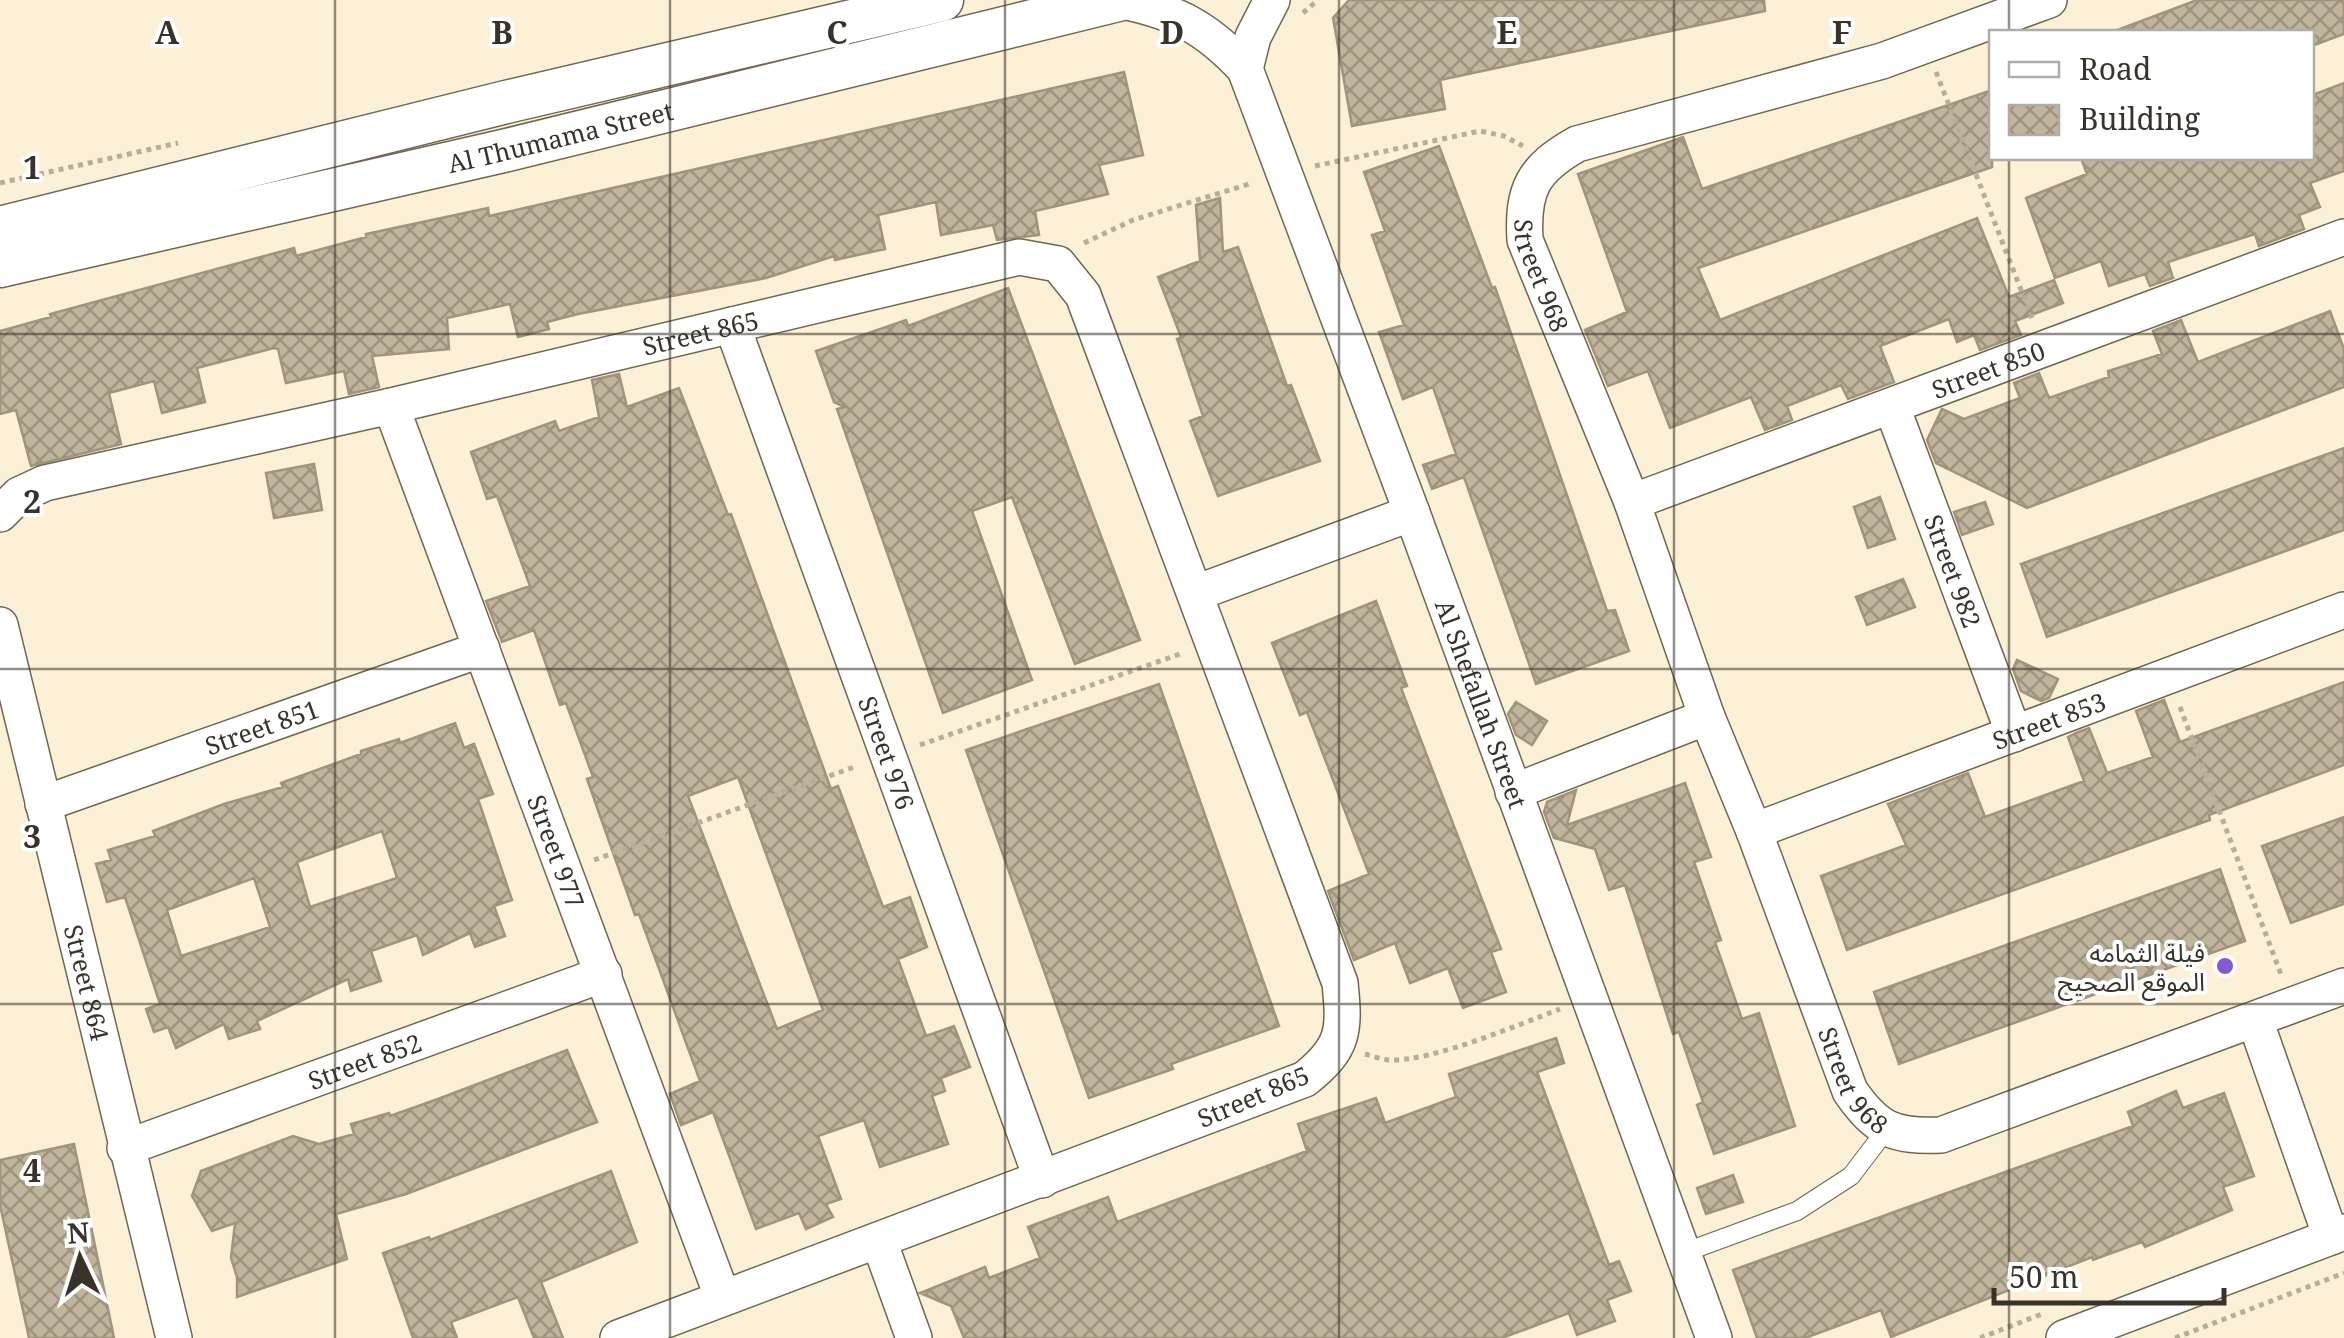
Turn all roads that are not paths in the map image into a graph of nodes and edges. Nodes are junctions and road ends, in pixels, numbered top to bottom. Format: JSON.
{"nodes":[{"id":1,"x":942,"y":0,"type":"edge"},
{"id":2,"x":1118,"y":0,"type":"edge"},
{"id":3,"x":1272,"y":0,"type":"edge"},
{"id":4,"x":2049,"y":0,"type":"edge"},
{"id":5,"x":1245,"y":70,"type":"junction"},
{"id":6,"x":0,"y":228,"type":"edge"},
{"id":7,"x":2344,"y":238,"type":"edge"},
{"id":8,"x":0,"y":266,"type":"edge"},
{"id":9,"x":732,"y":325,"type":"junction"},
{"id":10,"x":391,"y":406,"type":"junction"},
{"id":11,"x":1892,"y":406,"type":"junction"},
{"id":12,"x":1632,"y":502,"type":"junction"},
{"id":13,"x":0,"y":514,"type":"edge"},
{"id":14,"x":1412,"y":514,"type":"junction"},
{"id":15,"x":1196,"y":592,"type":"junction"},
{"id":16,"x":2344,"y":610,"type":"edge"},
{"id":17,"x":0,"y":626,"type":"edge"},
{"id":18,"x":482,"y":649,"type":"junction"},
{"id":19,"x":1707,"y":717,"type":"junction"},
{"id":20,"x":2014,"y":734,"type":"junction"},
{"id":21,"x":1513,"y":792,"type":"junction"},
{"id":22,"x":43,"y":804,"type":"junction"},
{"id":23,"x":1754,"y":831,"type":"junction"},
{"id":24,"x":604,"y":974,"type":"junction"},
{"id":25,"x":2344,"y":986,"type":"edge"},
{"id":26,"x":2255,"y":1020,"type":"junction"},
{"id":27,"x":1886,"y":1130,"type":"junction"},
{"id":28,"x":125,"y":1148,"type":"junction"},
{"id":29,"x":1042,"y":1180,"type":"junction"},
{"id":30,"x":2338,"y":1235,"type":"edge"},
{"id":31,"x":878,"y":1241,"type":"junction"},
{"id":32,"x":1683,"y":1252,"type":"junction"},
{"id":33,"x":722,"y":1296,"type":"junction"},
{"id":34,"x":174,"y":1338,"type":"edge"},
{"id":35,"x":618,"y":1338,"type":"edge"},
{"id":36,"x":914,"y":1338,"type":"edge"},
{"id":37,"x":1714,"y":1338,"type":"edge"},
{"id":38,"x":2064,"y":1338,"type":"edge"}],
"edges":[{"from":1,"to":6,"type":"street","name":"Al Thumama Street"},
{"from":2,"to":5,"type":"street","name":"Al Shefallah Street"},
{"from":2,"to":8,"type":"street","name":"Al Thumama Street"},
{"from":3,"to":5,"type":"street"},
{"from":4,"to":12,"type":"street","name":"Street 968"},
{"from":5,"to":14,"type":"street","name":"Al Shefallah Street"},
{"from":7,"to":11,"type":"street","name":"Street 850"},
{"from":9,"to":10,"type":"street","name":"Street 865"},
{"from":9,"to":15,"type":"street","name":"Street 865"},
{"from":9,"to":29,"type":"street","name":"Street 976"},
{"from":10,"to":13,"type":"street","name":"Street 865"},
{"from":10,"to":18,"type":"street","name":"Street 977"},
{"from":11,"to":12,"type":"street","name":"Street 850"},
{"from":11,"to":20,"type":"street","name":"Street 982"},
{"from":12,"to":19,"type":"street","name":"Street 968"},
{"from":14,"to":15,"type":"street"},
{"from":14,"to":21,"type":"street","name":"Al Shefallah Street"},
{"from":15,"to":29,"type":"street","name":"Street 865"},
{"from":16,"to":20,"type":"street","name":"Street 853"},
{"from":17,"to":22,"type":"street","name":"Street 864"},
{"from":18,"to":22,"type":"street","name":"Street 851"},
{"from":18,"to":24,"type":"street","name":"Street 977"},
{"from":19,"to":21,"type":"street"},
{"from":19,"to":23,"type":"street","name":"Street 968"},
{"from":20,"to":23,"type":"street","name":"Street 853"},
{"from":21,"to":32,"type":"street","name":"Al Shefallah Street"},
{"from":22,"to":28,"type":"street","name":"Street 864"},
{"from":23,"to":27,"type":"street","name":"Street 968"},
{"from":24,"to":28,"type":"street","name":"Street 852"},
{"from":24,"to":33,"type":"street","name":"Street 977"},
{"from":25,"to":26,"type":"street","name":"Street 968"},
{"from":26,"to":27,"type":"street","name":"Street 968"},
{"from":26,"to":30,"type":"street"},
{"from":27,"to":32,"type":"lane"},
{"from":28,"to":34,"type":"street","name":"Street 864"},
{"from":29,"to":31,"type":"street","name":"Street 865"},
{"from":30,"to":38,"type":"street"},
{"from":31,"to":33,"type":"street","name":"Street 865"},
{"from":31,"to":36,"type":"street"},
{"from":32,"to":37,"type":"street","name":"Al Shefallah Street"},
{"from":33,"to":35,"type":"street","name":"Street 865"}]}
